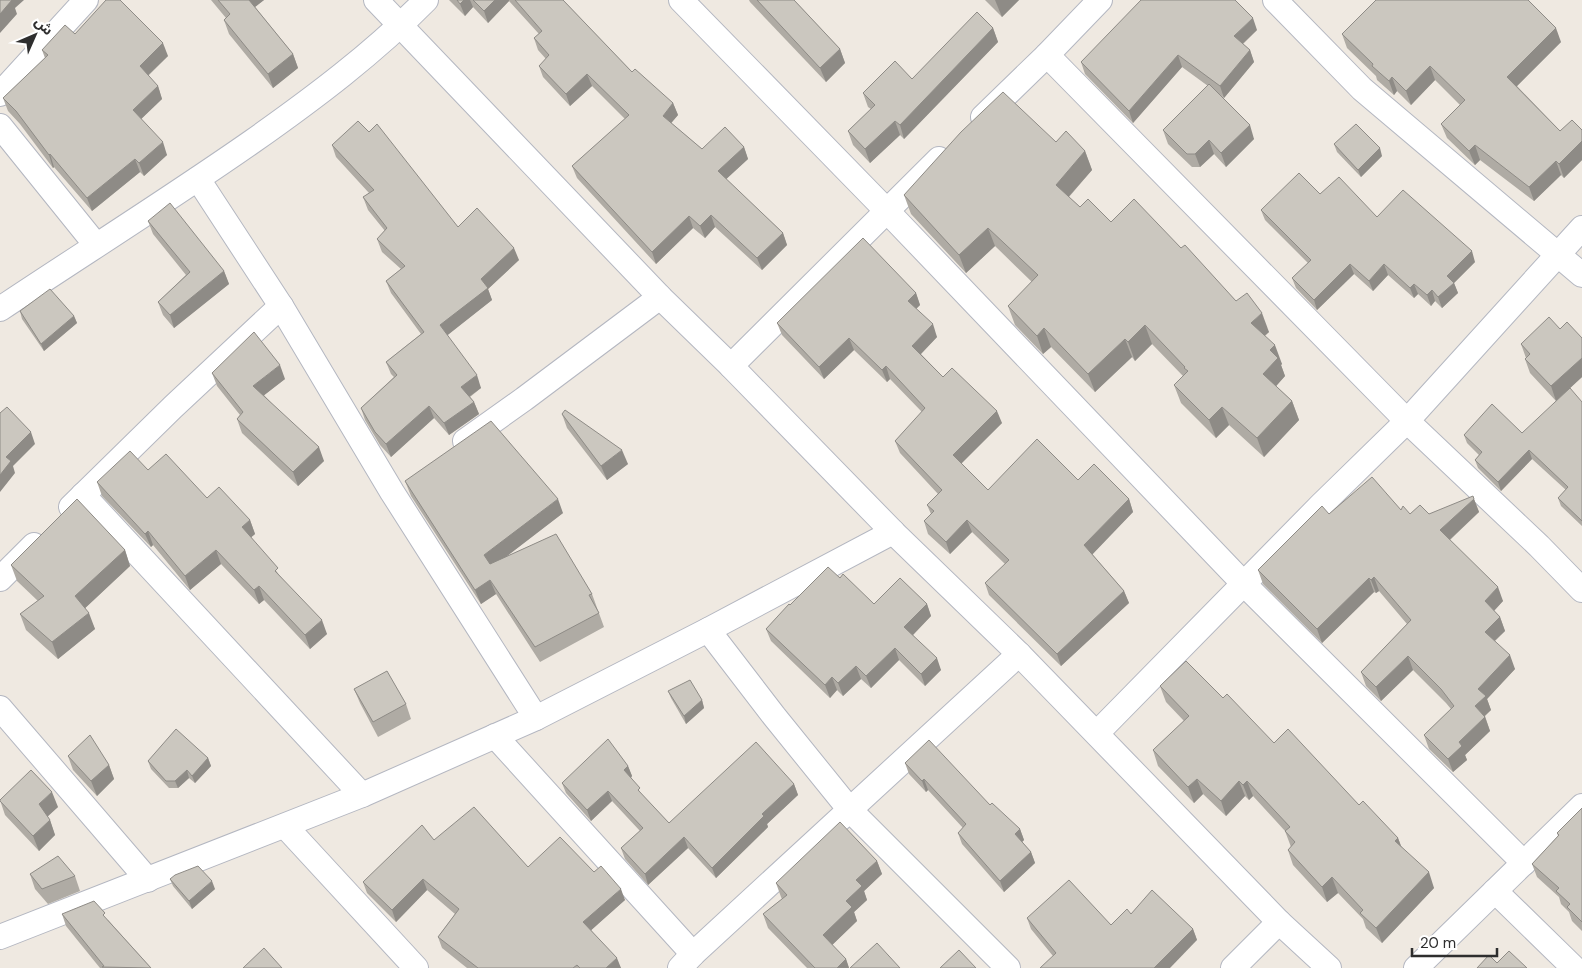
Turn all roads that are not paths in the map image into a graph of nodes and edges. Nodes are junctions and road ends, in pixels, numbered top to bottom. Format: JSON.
{"nodes":[{"id":1,"x":86,"y":0,"type":"edge"},
{"id":2,"x":376,"y":0,"type":"edge"},
{"id":3,"x":426,"y":0,"type":"edge"},
{"id":4,"x":681,"y":0,"type":"edge"},
{"id":5,"x":1100,"y":0,"type":"edge"},
{"id":6,"x":1274,"y":0,"type":"edge"},
{"id":7,"x":401,"y":26,"type":"junction"},
{"id":8,"x":1047,"y":55,"type":"junction"},
{"id":9,"x":0,"y":94,"type":"edge"},
{"id":10,"x":0,"y":126,"type":"edge"},
{"id":11,"x":198,"y":179,"type":"junction"},
{"id":12,"x":887,"y":211,"type":"junction"},
{"id":13,"x":1582,"y":228,"type":"edge"},
{"id":14,"x":96,"y":246,"type":"junction"},
{"id":15,"x":1559,"y":254,"type":"junction"},
{"id":16,"x":1582,"y":275,"type":"edge"},
{"id":17,"x":660,"y":297,"type":"junction"},
{"id":18,"x":282,"y":306,"type":"junction"},
{"id":19,"x":0,"y":309,"type":"edge"},
{"id":20,"x":731,"y":366,"type":"junction"},
{"id":21,"x":1407,"y":421,"type":"junction"},
{"id":22,"x":446,"y":454,"type":"edge"},
{"id":23,"x":83,"y":495,"type":"junction"},
{"id":24,"x":893,"y":532,"type":"junction"},
{"id":25,"x":0,"y":579,"type":"edge"},
{"id":26,"x":1244,"y":584,"type":"junction"},
{"id":27,"x":1582,"y":590,"type":"edge"},
{"id":28,"x":708,"y":630,"type":"junction"},
{"id":29,"x":1019,"y":654,"type":"junction"},
{"id":30,"x":0,"y":708,"type":"edge"},
{"id":31,"x":536,"y":718,"type":"junction"},
{"id":32,"x":1097,"y":733,"type":"junction"},
{"id":33,"x":495,"y":736,"type":"junction"},
{"id":34,"x":362,"y":795,"type":"junction"},
{"id":35,"x":1582,"y":806,"type":"edge"},
{"id":36,"x":850,"y":810,"type":"junction"},
{"id":37,"x":284,"y":826,"type":"junction"},
{"id":38,"x":1524,"y":863,"type":"junction"},
{"id":39,"x":148,"y":880,"type":"junction"},
{"id":40,"x":1495,"y":891,"type":"junction"},
{"id":41,"x":1279,"y":922,"type":"junction"},
{"id":42,"x":0,"y":937,"type":"edge"},
{"id":43,"x":687,"y":961,"type":"edge"},
{"id":44,"x":416,"y":968,"type":"edge"},
{"id":45,"x":1008,"y":968,"type":"edge"},
{"id":46,"x":1233,"y":968,"type":"edge"},
{"id":47,"x":1328,"y":968,"type":"edge"},
{"id":48,"x":1416,"y":968,"type":"edge"},
{"id":49,"x":1574,"y":968,"type":"edge"}],
"edges":[{"from":1,"to":9,"type":"street"},
{"from":2,"to":7,"type":"street"},
{"from":3,"to":7,"type":"street"},
{"from":4,"to":12,"type":"street"},
{"from":5,"to":8,"type":"street"},
{"from":6,"to":15,"type":"street"},
{"from":7,"to":11,"type":"street"},
{"from":7,"to":17,"type":"street"},
{"from":8,"to":12,"type":"street"},
{"from":8,"to":21,"type":"street"},
{"from":10,"to":14,"type":"street"},
{"from":11,"to":14,"type":"street"},
{"from":11,"to":18,"type":"street"},
{"from":12,"to":20,"type":"street"},
{"from":12,"to":26,"type":"street"},
{"from":13,"to":15,"type":"street"},
{"from":14,"to":19,"type":"street"},
{"from":15,"to":16,"type":"street"},
{"from":15,"to":21,"type":"street"},
{"from":17,"to":20,"type":"street"},
{"from":17,"to":22,"type":"street"},
{"from":18,"to":23,"type":"street"},
{"from":18,"to":31,"type":"street"},
{"from":20,"to":24,"type":"street"},
{"from":21,"to":26,"type":"street"},
{"from":21,"to":27,"type":"street"},
{"from":23,"to":25,"type":"street"},
{"from":23,"to":34,"type":"street"},
{"from":24,"to":28,"type":"street"},
{"from":24,"to":29,"type":"street"},
{"from":26,"to":32,"type":"street"},
{"from":26,"to":38,"type":"street"},
{"from":28,"to":31,"type":"street"},
{"from":28,"to":36,"type":"street"},
{"from":29,"to":32,"type":"street"},
{"from":29,"to":36,"type":"street"},
{"from":30,"to":39,"type":"street"},
{"from":31,"to":33,"type":"street"},
{"from":32,"to":41,"type":"street"},
{"from":33,"to":34,"type":"street"},
{"from":33,"to":43,"type":"street"},
{"from":34,"to":37,"type":"street"},
{"from":35,"to":38,"type":"street"},
{"from":36,"to":43,"type":"street"},
{"from":36,"to":45,"type":"street"},
{"from":37,"to":39,"type":"street"},
{"from":37,"to":44,"type":"street"},
{"from":38,"to":40,"type":"street"},
{"from":39,"to":42,"type":"street"},
{"from":40,"to":48,"type":"street"},
{"from":40,"to":49,"type":"street"},
{"from":41,"to":46,"type":"street"},
{"from":41,"to":47,"type":"street"}]}
